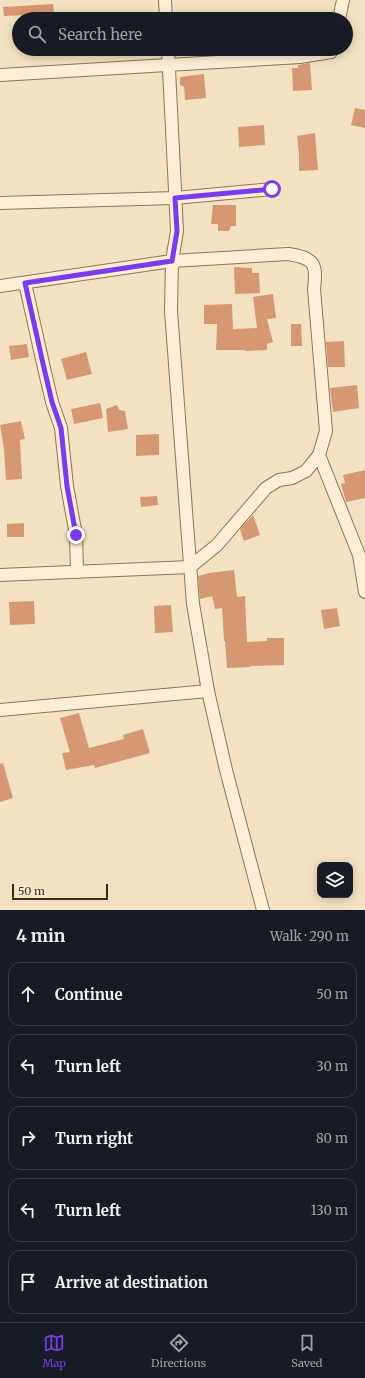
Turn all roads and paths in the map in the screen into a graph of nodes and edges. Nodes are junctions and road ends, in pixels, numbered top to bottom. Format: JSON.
{"nodes":[{"id":1,"x":165,"y":0,"type":"edge"},
{"id":2,"x":343,"y":0,"type":"edge"},
{"id":3,"x":166,"y":12,"type":"edge"},
{"id":4,"x":340,"y":12,"type":"edge"},
{"id":5,"x":168,"y":56,"type":"edge"},
{"id":6,"x":306,"y":56,"type":"edge"},
{"id":7,"x":169,"y":66,"type":"junction"},
{"id":8,"x":0,"y":75,"type":"edge"},
{"id":9,"x":272,"y":189,"type":"dead end"},
{"id":10,"x":175,"y":198,"type":"junction"},
{"id":11,"x":0,"y":203,"type":"edge"},
{"id":12,"x":172,"y":261,"type":"junction"},
{"id":13,"x":25,"y":283,"type":"junction"},
{"id":14,"x":0,"y":286,"type":"edge"},
{"id":15,"x":319,"y":455,"type":"junction"},
{"id":16,"x":190,"y":567,"type":"junction"},
{"id":17,"x":77,"y":572,"type":"junction"},
{"id":18,"x":0,"y":575,"type":"edge"},
{"id":19,"x":365,"y":592,"type":"edge"},
{"id":20,"x":208,"y":691,"type":"junction"},
{"id":21,"x":0,"y":710,"type":"edge"},
{"id":22,"x":262,"y":910,"type":"edge"}],
"edges":[{"from":1,"to":3,"type":"street"},
{"from":2,"to":4,"type":"street"},
{"from":5,"to":7,"type":"street"},
{"from":6,"to":7,"type":"street"},
{"from":7,"to":8,"type":"street"},
{"from":7,"to":10,"type":"street"},
{"from":9,"to":10,"type":"street"},
{"from":10,"to":11,"type":"street"},
{"from":10,"to":12,"type":"street"},
{"from":12,"to":13,"type":"street"},
{"from":12,"to":15,"type":"street"},
{"from":12,"to":16,"type":"street"},
{"from":13,"to":14,"type":"street"},
{"from":13,"to":17,"type":"street"},
{"from":15,"to":16,"type":"street"},
{"from":15,"to":19,"type":"street"},
{"from":16,"to":17,"type":"street"},
{"from":16,"to":20,"type":"street"},
{"from":17,"to":18,"type":"street"},
{"from":20,"to":21,"type":"street"},
{"from":20,"to":22,"type":"street"}]}
